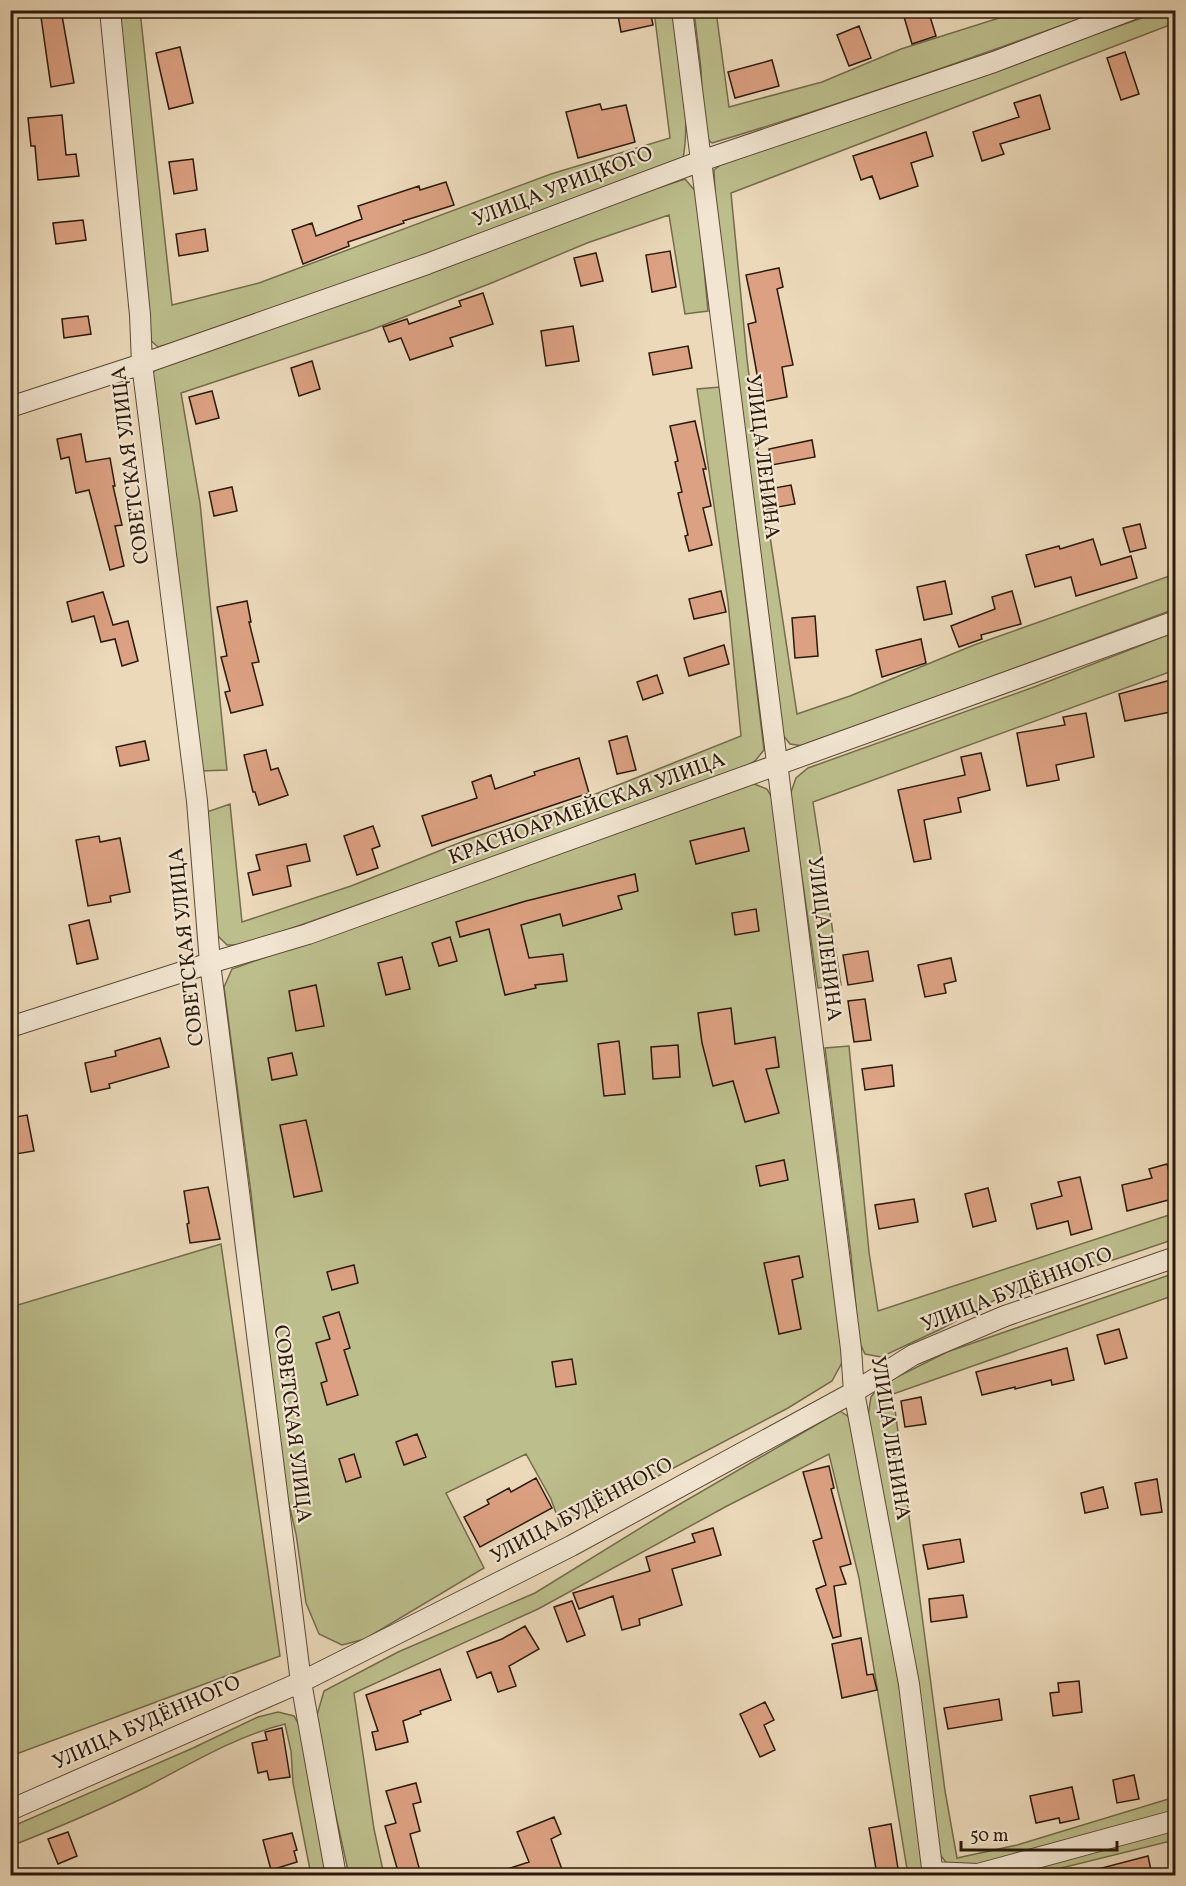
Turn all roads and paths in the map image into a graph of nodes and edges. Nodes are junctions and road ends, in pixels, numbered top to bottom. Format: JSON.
{"nodes":[{"id":1,"x":110,"y":10,"type":"edge"},
{"id":2,"x":682,"y":10,"type":"edge"},
{"id":3,"x":1131,"y":10,"type":"edge"},
{"id":4,"x":701,"y":161,"type":"junction"},
{"id":5,"x":142,"y":364,"type":"junction"},
{"id":6,"x":10,"y":407,"type":"edge"},
{"id":7,"x":1176,"y":621,"type":"edge"},
{"id":8,"x":777,"y":766,"type":"junction"},
{"id":9,"x":210,"y":963,"type":"junction"},
{"id":10,"x":10,"y":1027,"type":"edge"},
{"id":11,"x":1176,"y":1257,"type":"edge"},
{"id":12,"x":854,"y":1392,"type":"junction"},
{"id":13,"x":301,"y":1682,"type":"junction"},
{"id":14,"x":10,"y":1810,"type":"edge"},
{"id":15,"x":1176,"y":1820,"type":"edge"},
{"id":16,"x":933,"y":1874,"type":"edge"},
{"id":17,"x":336,"y":1875,"type":"edge"}],
"edges":[{"from":1,"to":5,"type":"street","name":"СОВЕТСКАЯ УЛИЦА"},
{"from":2,"to":4,"type":"street","name":"УЛИЦА ЛЕНИНА"},
{"from":3,"to":4,"type":"street","name":"УЛИЦА УРИЦКОГО"},
{"from":4,"to":5,"type":"street","name":"УЛИЦА УРИЦКОГО"},
{"from":4,"to":8,"type":"street","name":"УЛИЦА ЛЕНИНА"},
{"from":5,"to":6,"type":"street","name":"УЛИЦА УРИЦКОГО"},
{"from":5,"to":9,"type":"street","name":"СОВЕТСКАЯ УЛИЦА"},
{"from":7,"to":8,"type":"street","name":"КРАСНОАРМЕЙСКАЯ УЛИЦА"},
{"from":8,"to":9,"type":"street","name":"КРАСНОАРМЕЙСКАЯ УЛИЦА"},
{"from":8,"to":12,"type":"street","name":"УЛИЦА ЛЕНИНА"},
{"from":9,"to":10,"type":"street","name":"КРАСНОАРМЕЙСКАЯ УЛИЦА"},
{"from":9,"to":13,"type":"street","name":"СОВЕТСКАЯ УЛИЦА"},
{"from":11,"to":12,"type":"street","name":"УЛИЦА БУДЁННОГО"},
{"from":12,"to":13,"type":"street","name":"УЛИЦА БУДЁННОГО"},
{"from":12,"to":16,"type":"street","name":"УЛИЦА ЛЕНИНА"},
{"from":13,"to":14,"type":"street","name":"УЛИЦА БУДЁННОГО"},
{"from":13,"to":17,"type":"street","name":"СОВЕТСКАЯ УЛИЦА"},
{"from":15,"to":16,"type":"street"}]}
